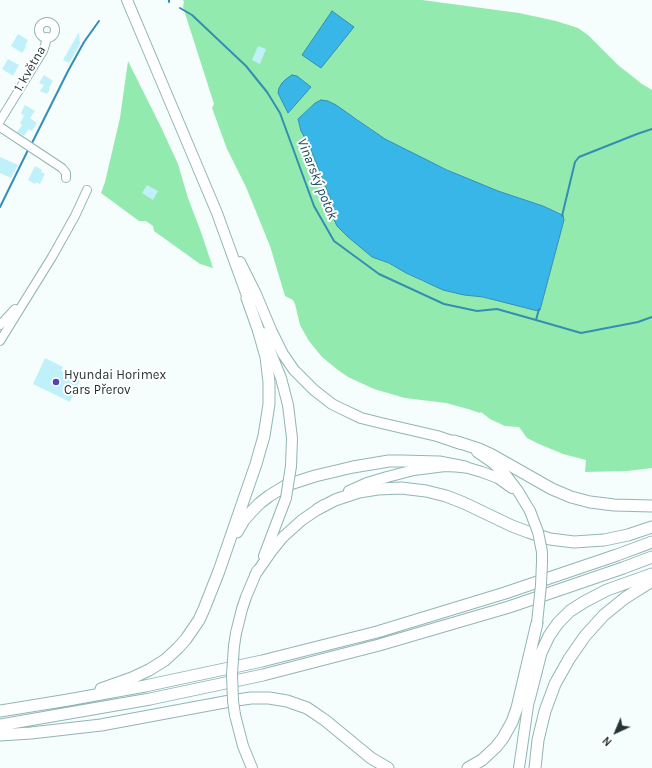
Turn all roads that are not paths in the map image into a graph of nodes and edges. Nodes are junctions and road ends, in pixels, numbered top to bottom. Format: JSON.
{"nodes":[{"id":1,"x":127,"y":0,"type":"edge"},
{"id":2,"x":47,"y":37,"type":"dead end"},
{"id":3,"x":0,"y":121,"type":"edge"},
{"id":4,"x":0,"y":127,"type":"edge"},
{"id":5,"x":66,"y":178,"type":"dead end"},
{"id":6,"x":87,"y":190,"type":"dead end"},
{"id":7,"x":217,"y":213,"type":"junction"},
{"id":8,"x":28,"y":296,"type":"junction"},
{"id":9,"x":247,"y":298,"type":"junction"},
{"id":10,"x":0,"y":325,"type":"edge"},
{"id":11,"x":0,"y":341,"type":"edge"},
{"id":12,"x":454,"y":441,"type":"junction"},
{"id":13,"x":465,"y":467,"type":"junction"},
{"id":14,"x":652,"y":506,"type":"edge"},
{"id":15,"x":318,"y":509,"type":"junction"},
{"id":16,"x":530,"y":511,"type":"junction"},
{"id":17,"x":652,"y":527,"type":"edge"},
{"id":18,"x":652,"y":542,"type":"edge"},
{"id":19,"x":652,"y":557,"type":"edge"},
{"id":20,"x":219,"y":571,"type":"junction"},
{"id":21,"x":652,"y":574,"type":"edge"},
{"id":22,"x":255,"y":575,"type":"junction"},
{"id":23,"x":652,"y":581,"type":"edge"},
{"id":24,"x":537,"y":623,"type":"junction"},
{"id":25,"x":68,"y":700,"type":"junction"},
{"id":26,"x":529,"y":700,"type":"junction"},
{"id":27,"x":0,"y":711,"type":"edge"},
{"id":28,"x":0,"y":725,"type":"edge"},
{"id":29,"x":0,"y":736,"type":"edge"},
{"id":30,"x":252,"y":768,"type":"edge"},
{"id":31,"x":388,"y":768,"type":"edge"},
{"id":32,"x":468,"y":768,"type":"edge"},
{"id":33,"x":519,"y":768,"type":"edge"},
{"id":34,"x":535,"y":768,"type":"edge"}],
"edges":[{"from":1,"to":7,"type":"main road"},
{"from":2,"to":3,"type":"street","name":"1. května"},
{"from":4,"to":5,"type":"street"},
{"from":6,"to":8,"type":"street"},
{"from":7,"to":9,"type":"main road"},
{"from":7,"to":12,"type":"main road"},
{"from":8,"to":10,"type":"street"},
{"from":8,"to":11,"type":"street"},
{"from":9,"to":20,"type":"highway"},
{"from":9,"to":22,"type":"main road","bridge":true},
{"from":12,"to":14,"type":"highway"},
{"from":12,"to":16,"type":"main road"},
{"from":13,"to":15,"type":"main road"},
{"from":13,"to":16,"type":"main road"},
{"from":13,"to":20,"type":"highway"},
{"from":15,"to":17,"type":"highway"},
{"from":15,"to":22,"type":"main road"},
{"from":16,"to":24,"type":"main road","bridge":true},
{"from":18,"to":25,"type":"highway"},
{"from":19,"to":28,"type":"highway"},
{"from":20,"to":25,"type":"highway"},
{"from":21,"to":26,"type":"highway"},
{"from":22,"to":30,"type":"main road","bridge":true},
{"from":23,"to":34,"type":"highway"},
{"from":24,"to":26,"type":"main road"},
{"from":24,"to":32,"type":"highway"},
{"from":25,"to":27,"type":"highway"},
{"from":26,"to":33,"type":"main road"},
{"from":29,"to":31,"type":"highway"}]}
